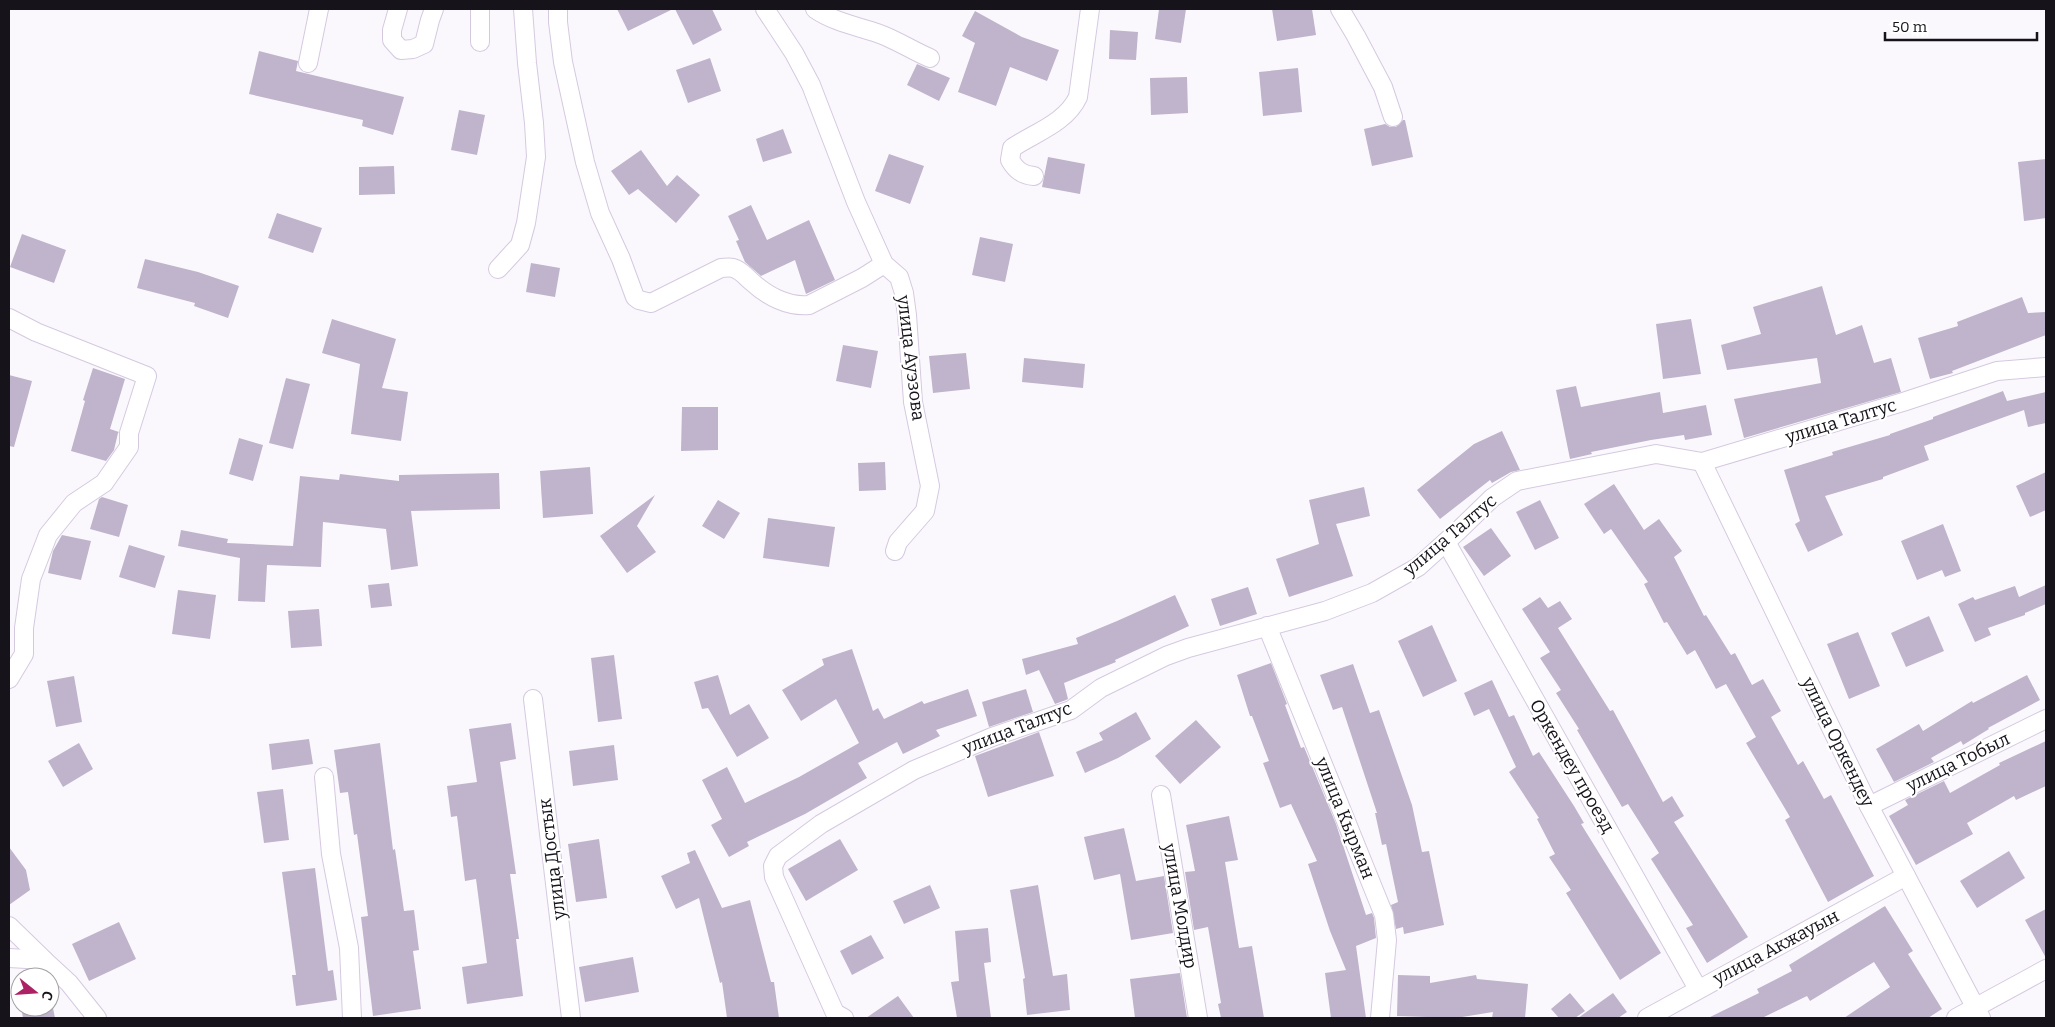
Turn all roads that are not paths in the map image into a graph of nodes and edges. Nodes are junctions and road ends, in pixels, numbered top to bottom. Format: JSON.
{"nodes":[{"id":1,"x":319,"y":9,"type":"edge"},
{"id":2,"x":398,"y":9,"type":"edge"},
{"id":3,"x":434,"y":9,"type":"edge"},
{"id":4,"x":480,"y":9,"type":"edge"},
{"id":5,"x":523,"y":9,"type":"edge"},
{"id":6,"x":558,"y":9,"type":"edge"},
{"id":7,"x":765,"y":9,"type":"edge"},
{"id":8,"x":815,"y":9,"type":"edge"},
{"id":9,"x":1090,"y":9,"type":"edge"},
{"id":10,"x":1340,"y":9,"type":"edge"},
{"id":11,"x":480,"y":42,"type":"dead end"},
{"id":12,"x":930,"y":58,"type":"dead end"},
{"id":13,"x":308,"y":63,"type":"dead end"},
{"id":14,"x":1393,"y":117,"type":"dead end"},
{"id":15,"x":1034,"y":176,"type":"dead end"},
{"id":16,"x":884,"y":264,"type":"junction"},
{"id":17,"x":498,"y":269,"type":"dead end"},
{"id":18,"x":9,"y":318,"type":"edge"},
{"id":19,"x":2046,"y":367,"type":"edge"},
{"id":20,"x":1702,"y":462,"type":"junction"},
{"id":21,"x":1446,"y":542,"type":"junction"},
{"id":22,"x":895,"y":551,"type":"dead end"},
{"id":23,"x":1267,"y":626,"type":"junction"},
{"id":24,"x":9,"y":679,"type":"edge"},
{"id":25,"x":533,"y":699,"type":"dead end"},
{"id":26,"x":2046,"y":718,"type":"edge"},
{"id":27,"x":324,"y":777,"type":"dead end"},
{"id":28,"x":1161,"y":795,"type":"dead end"},
{"id":29,"x":1869,"y":806,"type":"junction"},
{"id":30,"x":1906,"y":876,"type":"junction"},
{"id":31,"x":9,"y":926,"type":"edge"},
{"id":32,"x":9,"y":958,"type":"edge"},
{"id":33,"x":44,"y":960,"type":"junction"},
{"id":34,"x":2046,"y":969,"type":"edge"},
{"id":35,"x":1698,"y":989,"type":"junction"},
{"id":36,"x":1978,"y":1013,"type":"edge"},
{"id":37,"x":837,"y":1017,"type":"edge"},
{"id":38,"x":97,"y":1018,"type":"edge"},
{"id":39,"x":352,"y":1018,"type":"edge"},
{"id":40,"x":571,"y":1018,"type":"edge"},
{"id":41,"x":1198,"y":1018,"type":"edge"},
{"id":42,"x":1380,"y":1018,"type":"edge"},
{"id":43,"x":1647,"y":1018,"type":"edge"},
{"id":44,"x":1956,"y":1018,"type":"edge"}],
"edges":[{"from":1,"to":13,"type":"street"},
{"from":2,"to":3,"type":"street"},
{"from":4,"to":11,"type":"street"},
{"from":5,"to":17,"type":"street"},
{"from":6,"to":16,"type":"street"},
{"from":7,"to":16,"type":"street","name":"улица Ауэзова"},
{"from":8,"to":12,"type":"street"},
{"from":9,"to":15,"type":"street"},
{"from":10,"to":14,"type":"street"},
{"from":16,"to":22,"type":"street","name":"улица Ауэзова"},
{"from":18,"to":24,"type":"street"},
{"from":19,"to":20,"type":"street","name":"улица Талтус"},
{"from":20,"to":21,"type":"street","name":"улица Талтус"},
{"from":20,"to":29,"type":"street","name":"улица Оркендеу"},
{"from":21,"to":23,"type":"street","name":"улица Талтус"},
{"from":21,"to":35,"type":"street","name":"Оркендеу проезд"},
{"from":23,"to":37,"type":"street","name":"улица Талтус"},
{"from":23,"to":42,"type":"street","name":"улица Кырман"},
{"from":25,"to":40,"type":"street","name":"улица Достык"},
{"from":26,"to":29,"type":"street","name":"улица Тобыл"},
{"from":27,"to":39,"type":"street"},
{"from":28,"to":41,"type":"street","name":"улица Молдир"},
{"from":29,"to":30,"type":"street","name":"улица Оркендеу"},
{"from":30,"to":35,"type":"street","name":"улица Акжауын"},
{"from":30,"to":36,"type":"street","name":"улица Оркендеу"},
{"from":31,"to":33,"type":"street"},
{"from":32,"to":33,"type":"street"},
{"from":33,"to":38,"type":"street"},
{"from":34,"to":36,"type":"street"},
{"from":35,"to":43,"type":"street","name":"улица Акжауын"},
{"from":36,"to":44,"type":"street"}]}
